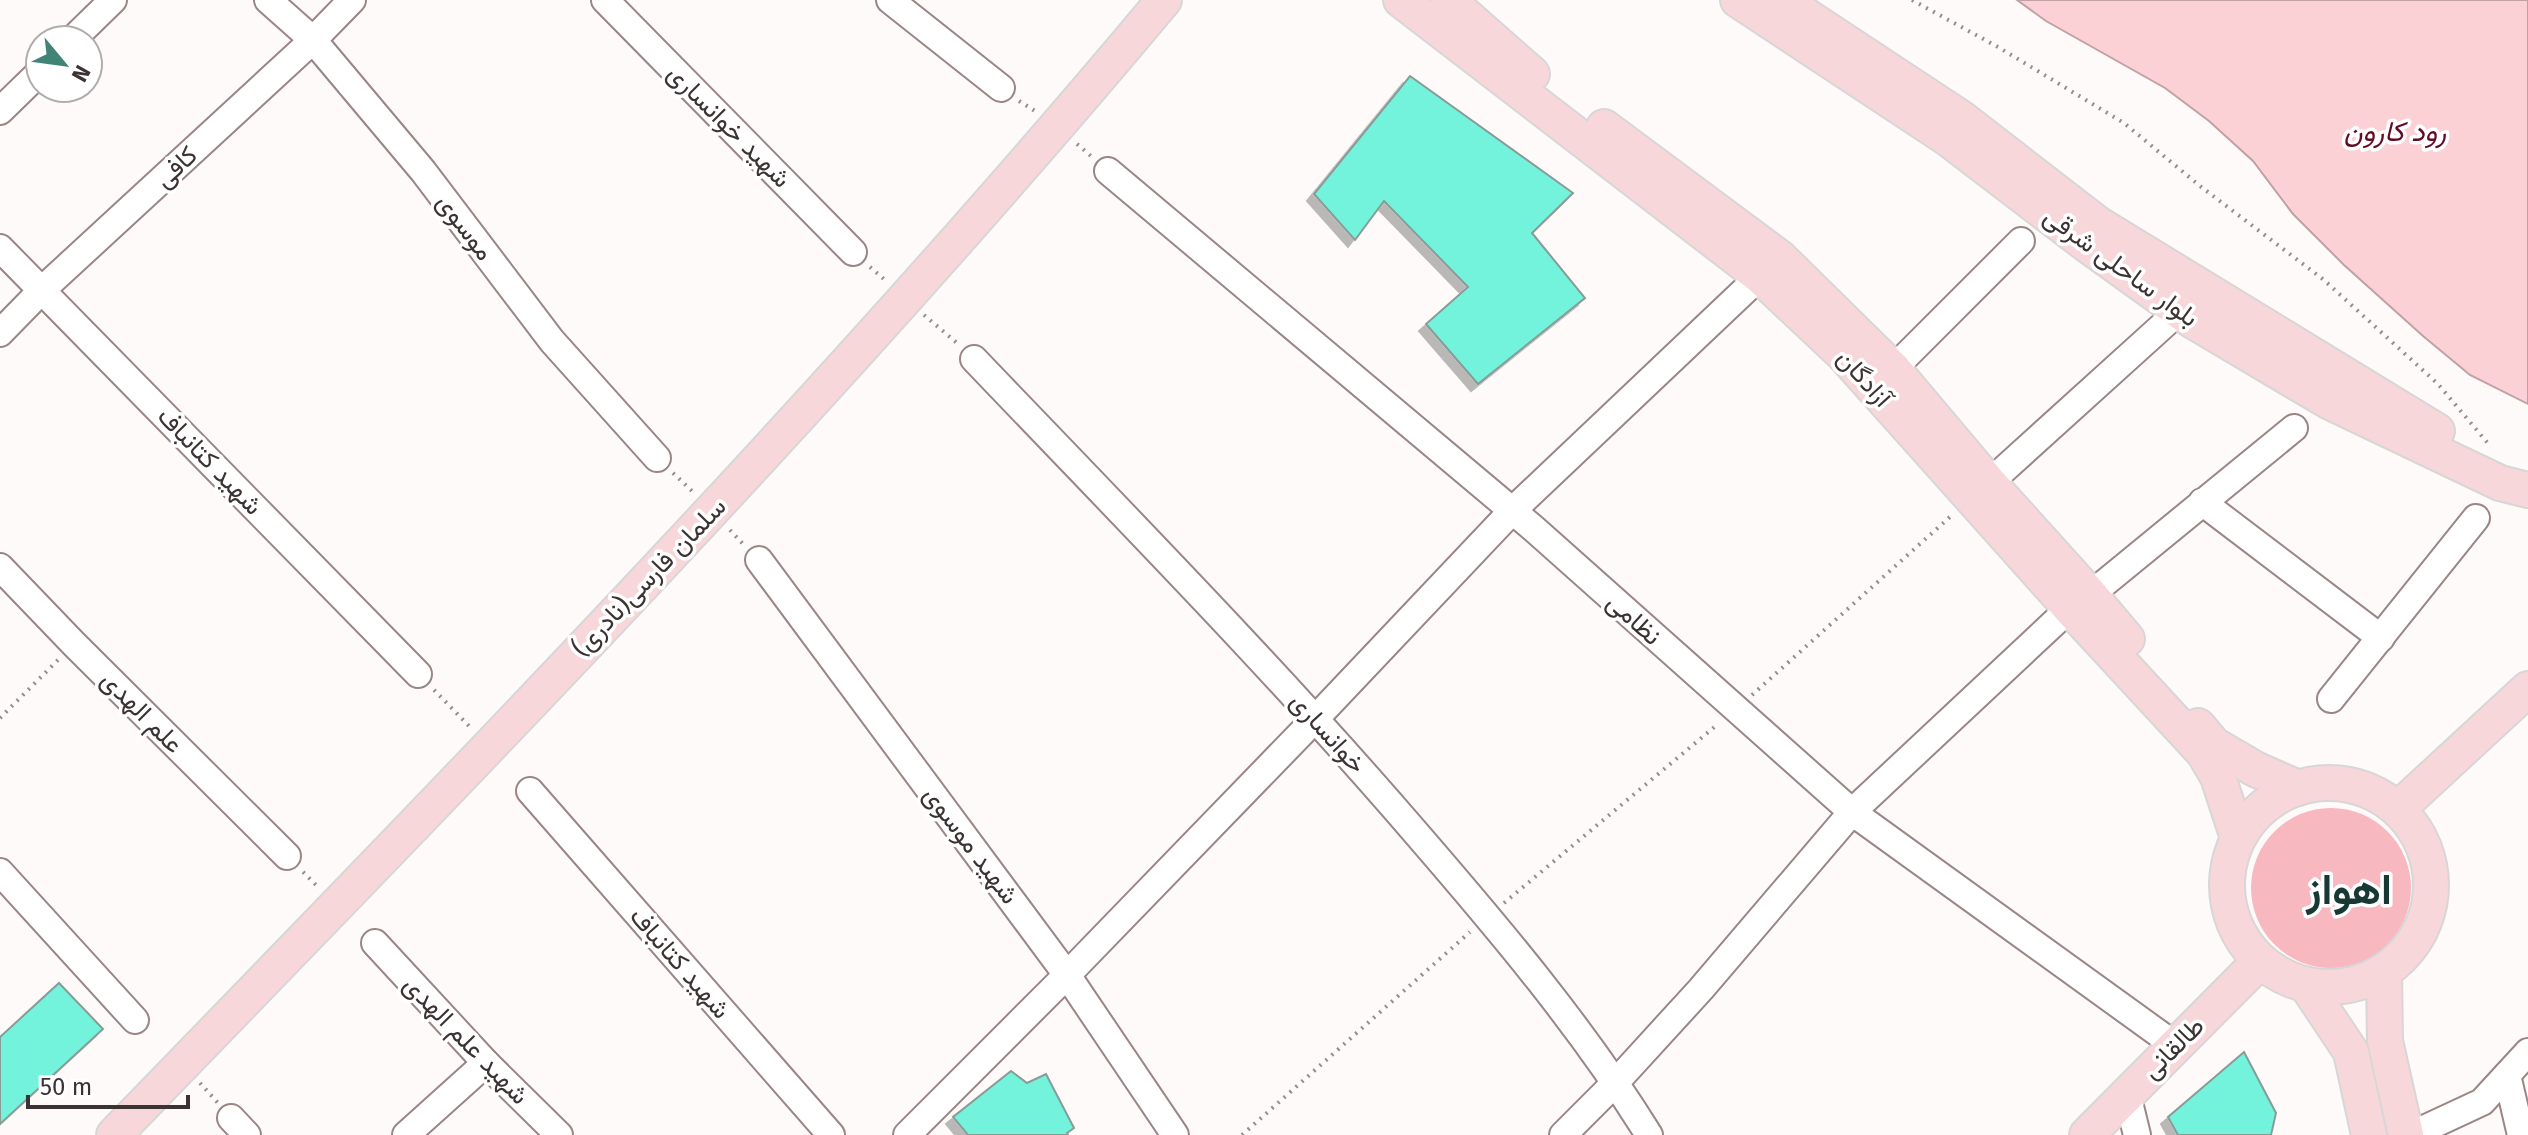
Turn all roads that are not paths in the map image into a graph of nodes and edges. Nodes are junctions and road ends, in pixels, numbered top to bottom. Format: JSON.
{"nodes":[{"id":1,"x":113,"y":0,"type":"edge"},
{"id":2,"x":268,"y":0,"type":"edge"},
{"id":3,"x":352,"y":0,"type":"edge"},
{"id":4,"x":605,"y":0,"type":"edge"},
{"id":5,"x":890,"y":0,"type":"edge"},
{"id":6,"x":1164,"y":0,"type":"edge"},
{"id":7,"x":1401,"y":0,"type":"edge"},
{"id":8,"x":1448,"y":0,"type":"edge"},
{"id":9,"x":1738,"y":0,"type":"edge"},
{"id":10,"x":1782,"y":0,"type":"edge"},
{"id":11,"x":88,"y":24,"type":"edge"},
{"id":12,"x":313,"y":40,"type":"junction"},
{"id":13,"x":24,"y":88,"type":"edge"},
{"id":14,"x":1001,"y":88,"type":"dead end"},
{"id":15,"x":0,"y":111,"type":"edge"},
{"id":16,"x":1108,"y":171,"type":"dead end"},
{"id":17,"x":2021,"y":241,"type":"dead end"},
{"id":18,"x":0,"y":248,"type":"edge"},
{"id":19,"x":853,"y":252,"type":"dead end"},
{"id":20,"x":1760,"y":276,"type":"junction"},
{"id":21,"x":43,"y":289,"type":"junction"},
{"id":22,"x":2179,"y":311,"type":"junction"},
{"id":23,"x":0,"y":333,"type":"edge"},
{"id":24,"x":974,"y":359,"type":"dead end"},
{"id":25,"x":1893,"y":369,"type":"junction"},
{"id":26,"x":2294,"y":428,"type":"dead end"},
{"id":27,"x":657,"y":458,"type":"dead end"},
{"id":28,"x":2521,"y":477,"type":"edge"},
{"id":29,"x":1980,"y":490,"type":"junction"},
{"id":30,"x":2202,"y":502,"type":"junction"},
{"id":31,"x":1512,"y":511,"type":"junction"},
{"id":32,"x":2476,"y":518,"type":"dead end"},
{"id":33,"x":759,"y":560,"type":"dead end"},
{"id":34,"x":0,"y":567,"type":"edge"},
{"id":35,"x":2080,"y":601,"type":"junction"},
{"id":36,"x":2381,"y":638,"type":"junction"},
{"id":37,"x":418,"y":674,"type":"dead end"},
{"id":38,"x":2528,"y":689,"type":"edge"},
{"id":39,"x":2331,"y":699,"type":"dead end"},
{"id":40,"x":1316,"y":718,"type":"junction"},
{"id":41,"x":2298,"y":788,"type":"junction"},
{"id":42,"x":530,"y":791,"type":"dead end"},
{"id":43,"x":2398,"y":809,"type":"junction"},
{"id":44,"x":1852,"y":812,"type":"junction"},
{"id":45,"x":2238,"y":838,"type":"junction"},
{"id":46,"x":287,"y":856,"type":"dead end"},
{"id":47,"x":0,"y":872,"type":"edge"},
{"id":48,"x":375,"y":943,"type":"dead end"},
{"id":49,"x":2260,"y":961,"type":"junction"},
{"id":50,"x":2384,"y":972,"type":"junction"},
{"id":51,"x":1067,"y":975,"type":"junction"},
{"id":52,"x":2307,"y":986,"type":"junction"},
{"id":53,"x":135,"y":1020,"type":"dead end"},
{"id":54,"x":2176,"y":1046,"type":"junction"},
{"id":55,"x":2528,"y":1052,"type":"edge"},
{"id":56,"x":486,"y":1063,"type":"junction"},
{"id":57,"x":2507,"y":1075,"type":"junction"},
{"id":58,"x":1616,"y":1082,"type":"junction"},
{"id":59,"x":2127,"y":1094,"type":"junction"},
{"id":60,"x":114,"y":1135,"type":"edge"},
{"id":61,"x":406,"y":1135,"type":"edge"},
{"id":62,"x":559,"y":1135,"type":"edge"},
{"id":63,"x":831,"y":1135,"type":"edge"},
{"id":64,"x":907,"y":1135,"type":"edge"},
{"id":65,"x":1175,"y":1135,"type":"edge"},
{"id":66,"x":1563,"y":1135,"type":"edge"},
{"id":67,"x":1649,"y":1135,"type":"edge"},
{"id":68,"x":2087,"y":1135,"type":"edge"},
{"id":69,"x":2137,"y":1135,"type":"edge"},
{"id":70,"x":2369,"y":1135,"type":"edge"},
{"id":71,"x":2408,"y":1135,"type":"edge"},
{"id":72,"x":2521,"y":1135,"type":"edge"}],
"edges":[{"from":1,"to":11,"type":"street"},
{"from":2,"to":12,"type":"street","name":"موسوی"},
{"from":3,"to":12,"type":"street","name":"کافی"},
{"from":4,"to":19,"type":"street","name":"شهید خوانساری"},
{"from":5,"to":14,"type":"street"},
{"from":6,"to":60,"type":"main road","name":"سلمان فارسی(نادری)"},
{"from":7,"to":20,"type":"main road","name":"آزادگان"},
{"from":8,"to":25,"type":"main road","name":"آزادگان"},
{"from":9,"to":22,"type":"main road","name":"بلوار ساحلی شرقی"},
{"from":10,"to":28,"type":"main road","name":"بلوار ساحلی شرقی"},
{"from":12,"to":21,"type":"street","name":"کافی"},
{"from":12,"to":27,"type":"street","name":"موسوی"},
{"from":13,"to":15,"type":"street"},
{"from":16,"to":31,"type":"street","name":"نظامی"},
{"from":17,"to":25,"type":"street"},
{"from":18,"to":21,"type":"street","name":"شهید کتانباف"},
{"from":20,"to":29,"type":"main road","name":"آزادگان"},
{"from":20,"to":31,"type":"street"},
{"from":21,"to":23,"type":"street","name":"کافی"},
{"from":21,"to":37,"type":"street","name":"شهید کتانباف"},
{"from":22,"to":28,"type":"main road","name":"بلوار ساحلی شرقی"},
{"from":22,"to":29,"type":"street"},
{"from":24,"to":40,"type":"street","name":"خوانساری"},
{"from":25,"to":29,"type":"main road","name":"آزادگان"},
{"from":26,"to":30,"type":"street"},
{"from":29,"to":35,"type":"main road","name":"آزادگان"},
{"from":30,"to":35,"type":"street"},
{"from":30,"to":36,"type":"street"},
{"from":31,"to":40,"type":"street"},
{"from":31,"to":44,"type":"street","name":"نظامی"},
{"from":32,"to":36,"type":"street"},
{"from":33,"to":51,"type":"street","name":"شهید موسوی"},
{"from":34,"to":46,"type":"street","name":"علم الهدی"},
{"from":35,"to":41,"type":"main road","name":"آزادگان"},
{"from":35,"to":44,"type":"street"},
{"from":35,"to":45,"type":"main road","name":"آزادگان"},
{"from":36,"to":39,"type":"street"},
{"from":38,"to":43,"type":"main road"},
{"from":40,"to":51,"type":"street"},
{"from":40,"to":58,"type":"street","name":"خوانساری"},
{"from":41,"to":43,"type":"main road"},
{"from":41,"to":45,"type":"main road"},
{"from":42,"to":63,"type":"street","name":"شهید کتانباف"},
{"from":43,"to":50,"type":"main road"},
{"from":44,"to":54,"type":"street","name":"نظامی"},
{"from":44,"to":58,"type":"street"},
{"from":45,"to":49,"type":"main road"},
{"from":47,"to":53,"type":"street"},
{"from":48,"to":56,"type":"street","name":"شهید علم الهدی"},
{"from":49,"to":52,"type":"main road"},
{"from":49,"to":54,"type":"main road","name":"طالقانی"},
{"from":50,"to":52,"type":"main road"},
{"from":50,"to":71,"type":"main road"},
{"from":51,"to":64,"type":"street"},
{"from":51,"to":65,"type":"street","name":"شهید موسوی"},
{"from":52,"to":70,"type":"main road"},
{"from":54,"to":59,"type":"main road","name":"طالقانی"},
{"from":55,"to":57,"type":"street"},
{"from":56,"to":61,"type":"street"},
{"from":56,"to":62,"type":"street","name":"شهید علم الهدی"},
{"from":57,"to":71,"type":"street"},
{"from":57,"to":72,"type":"street"},
{"from":58,"to":66,"type":"street"},
{"from":58,"to":67,"type":"street","name":"خوانساری"},
{"from":59,"to":68,"type":"main road","name":"طالقانی"},
{"from":59,"to":69,"type":"street"}]}
